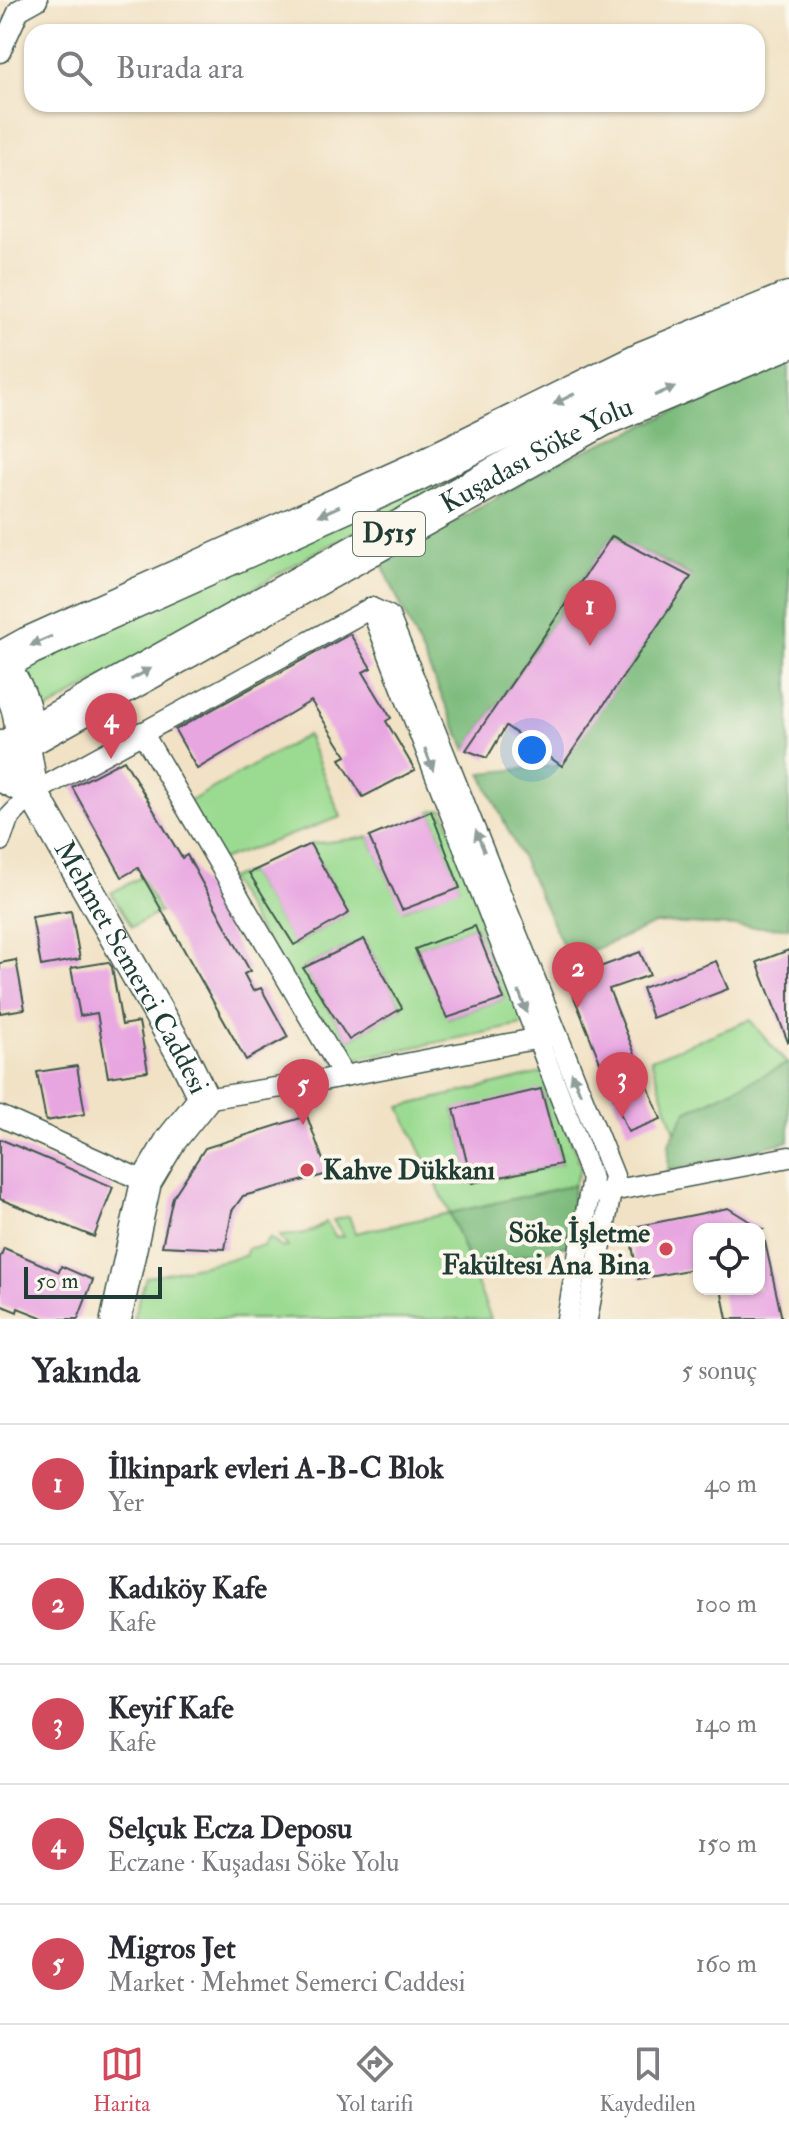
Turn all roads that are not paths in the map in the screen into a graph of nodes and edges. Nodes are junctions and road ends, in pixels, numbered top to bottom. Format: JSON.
{"nodes":[{"id":1,"x":37,"y":0,"type":"edge"},
{"id":2,"x":0,"y":52,"type":"edge"},
{"id":3,"x":789,"y":301,"type":"edge"},
{"id":4,"x":789,"y":339,"type":"edge"},
{"id":5,"x":2,"y":672,"type":"edge"},
{"id":6,"x":142,"y":732,"type":"junction"},
{"id":7,"x":12,"y":747,"type":"edge"},
{"id":8,"x":0,"y":776,"type":"edge"},
{"id":9,"x":33,"y":793,"type":"junction"},
{"id":10,"x":0,"y":841,"type":"edge"},
{"id":11,"x":547,"y":1036,"type":"junction"},
{"id":12,"x":344,"y":1076,"type":"junction"},
{"id":13,"x":204,"y":1099,"type":"junction"},
{"id":14,"x":0,"y":1116,"type":"edge"},
{"id":15,"x":789,"y":1157,"type":"edge"},
{"id":16,"x":146,"y":1182,"type":"junction"},
{"id":17,"x":611,"y":1190,"type":"junction"},
{"id":18,"x":589,"y":1196,"type":"junction"},
{"id":19,"x":116,"y":1319,"type":"edge"},
{"id":20,"x":567,"y":1319,"type":"edge"},
{"id":21,"x":587,"y":1319,"type":"edge"}],
"edges":[{"from":1,"to":2,"type":"street"},
{"from":3,"to":5,"type":"highway","name":"Kuşadası Söke Yolu","number":"D515","one_way":true},
{"from":7,"to":4,"type":"highway","name":"Kuşadası Söke Yolu","number":"D515","one_way":true},
{"from":5,"to":7,"type":"highway"},
{"from":6,"to":9,"type":"street"},
{"from":6,"to":11,"type":"street"},
{"from":6,"to":12,"type":"street"},
{"from":7,"to":9,"type":"street","name":"Mehmet Semerci Caddesi"},
{"from":8,"to":9,"type":"street"},
{"from":9,"to":10,"type":"street"},
{"from":9,"to":13,"type":"street","name":"Mehmet Semerci Caddesi"},
{"from":11,"to":12,"type":"street"},
{"from":17,"to":11,"type":"street","one_way":true},
{"from":11,"to":18,"type":"street"},
{"from":12,"to":13,"type":"street"},
{"from":13,"to":16,"type":"street","name":"Mehmet Semerci Caddesi"},
{"from":14,"to":16,"type":"street"},
{"from":15,"to":17,"type":"street"},
{"from":16,"to":19,"type":"street","name":"Mehmet Semerci Caddesi"},
{"from":17,"to":18,"type":"street"},
{"from":17,"to":21,"type":"street"},
{"from":18,"to":20,"type":"street"}]}
